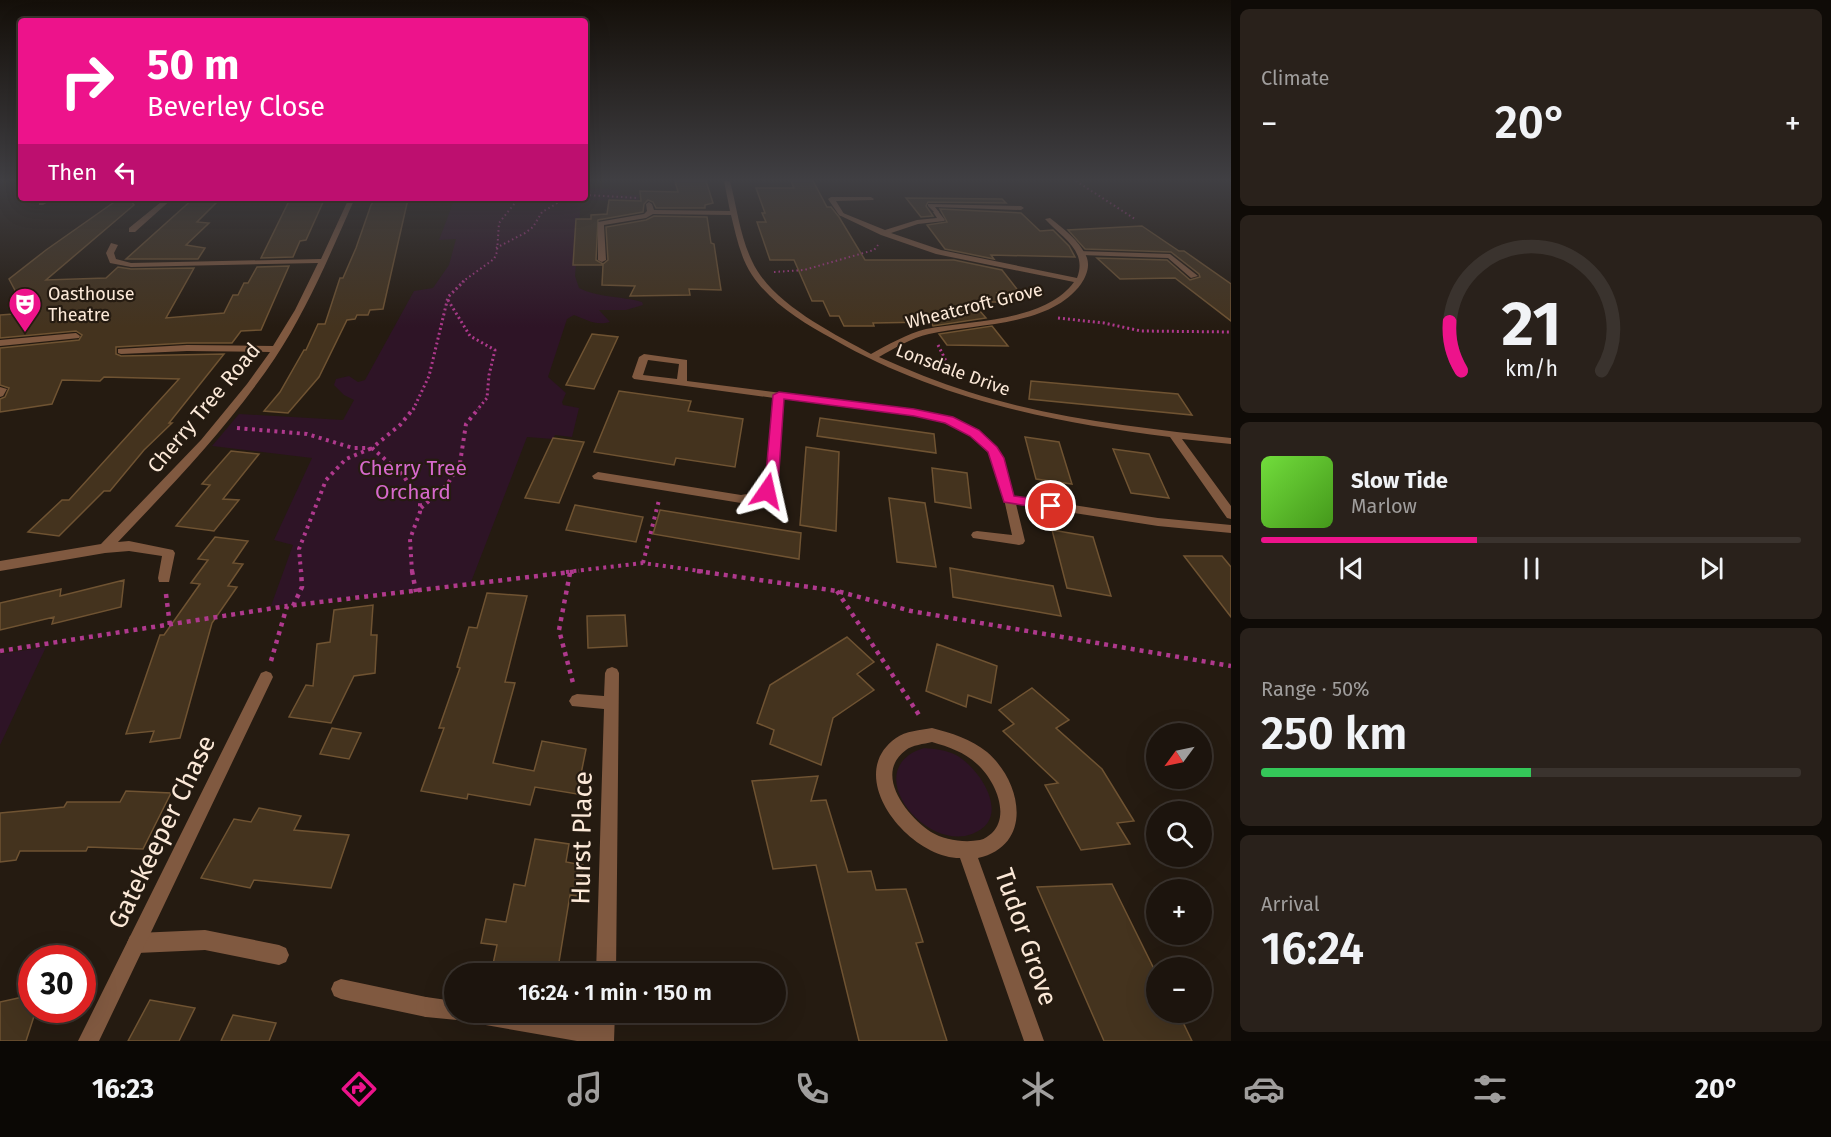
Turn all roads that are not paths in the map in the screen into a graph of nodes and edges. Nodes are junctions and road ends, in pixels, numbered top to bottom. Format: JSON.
{"nodes":[{"id":1,"x":337,"y":230,"type":"edge"},
{"id":2,"x":600,"y":230,"type":"edge"},
{"id":3,"x":739,"y":230,"type":"edge"},
{"id":4,"x":876,"y":230,"type":"edge"},
{"id":5,"x":900,"y":230,"type":"edge"},
{"id":6,"x":1058,"y":230,"type":"edge"},
{"id":7,"x":888,"y":235,"type":"junction"},
{"id":8,"x":114,"y":245,"type":"dead end"},
{"id":9,"x":1081,"y":253,"type":"junction"},
{"id":10,"x":602,"y":260,"type":"dead end"},
{"id":11,"x":322,"y":261,"type":"junction"},
{"id":12,"x":1194,"y":276,"type":"dead end"},
{"id":13,"x":1079,"y":281,"type":"junction"},
{"id":14,"x":76,"y":336,"type":"dead end"},
{"id":15,"x":0,"y":343,"type":"edge"},
{"id":16,"x":276,"y":349,"type":"junction"},
{"id":17,"x":121,"y":351,"type":"dead end"},
{"id":18,"x":872,"y":357,"type":"junction"},
{"id":19,"x":682,"y":382,"type":"junction"},
{"id":20,"x":779,"y":395,"type":"junction"},
{"id":21,"x":1174,"y":435,"type":"junction"},
{"id":22,"x":1231,"y":441,"type":"edge"},
{"id":23,"x":598,"y":476,"type":"dead end"},
{"id":24,"x":1009,"y":499,"type":"junction"},
{"id":25,"x":1231,"y":515,"type":"edge"},
{"id":26,"x":1231,"y":529,"type":"edge"},
{"id":27,"x":977,"y":535,"type":"dead end"},
{"id":28,"x":105,"y":548,"type":"junction"},
{"id":29,"x":0,"y":566,"type":"edge"},
{"id":30,"x":164,"y":578,"type":"road end"},
{"id":31,"x":612,"y":673,"type":"dead end"},
{"id":32,"x":266,"y":677,"type":"road end"},
{"id":33,"x":577,"y":701,"type":"road end"},
{"id":34,"x":611,"y":703,"type":"junction"},
{"id":35,"x":967,"y":852,"type":"junction"},
{"id":36,"x":137,"y":943,"type":"junction"},
{"id":37,"x":279,"y":955,"type":"dead end"},
{"id":38,"x":606,"y":963,"type":"edge"},
{"id":39,"x":341,"y":989,"type":"dead end"},
{"id":40,"x":444,"y":1010,"type":"edge"},
{"id":41,"x":522,"y":1023,"type":"edge"},
{"id":42,"x":604,"y":1038,"type":"edge"},
{"id":43,"x":88,"y":1041,"type":"edge"},
{"id":44,"x":1034,"y":1041,"type":"edge"}],
"edges":[{"from":1,"to":11,"type":"street","name":"Cherry Tree Road"},
{"from":2,"to":10,"type":"street"},
{"from":3,"to":18,"type":"street","name":"Lonsdale Drive"},
{"from":4,"to":7,"type":"street","name":"Wheatcroft Grove"},
{"from":5,"to":7,"type":"street"},
{"from":6,"to":9,"type":"street"},
{"from":7,"to":13,"type":"street","name":"Wheatcroft Grove"},
{"from":8,"to":11,"type":"street"},
{"from":9,"to":12,"type":"street"},
{"from":9,"to":13,"type":"street"},
{"from":11,"to":16,"type":"street","name":"Cherry Tree Road"},
{"from":13,"to":18,"type":"street","name":"Wheatcroft Grove"},
{"from":14,"to":15,"type":"street"},
{"from":16,"to":17,"type":"street"},
{"from":16,"to":28,"type":"street","name":"Cherry Tree Road"},
{"from":18,"to":21,"type":"street","name":"Lonsdale Drive"},
{"from":19,"to":19,"type":"street"},
{"from":19,"to":20,"type":"street"},
{"from":20,"to":23,"type":"street"},
{"from":20,"to":24,"type":"street"},
{"from":21,"to":22,"type":"street","name":"Lonsdale Drive"},
{"from":21,"to":25,"type":"street"},
{"from":24,"to":26,"type":"street"},
{"from":24,"to":27,"type":"street"},
{"from":28,"to":29,"type":"street"},
{"from":28,"to":30,"type":"street"},
{"from":31,"to":34,"type":"street","name":"Hurst Place"},
{"from":32,"to":36,"type":"street","name":"Gatekeeper Chase"},
{"from":33,"to":34,"type":"street"},
{"from":34,"to":38,"type":"street","name":"Hurst Place"},
{"from":35,"to":35,"type":"street","name":"Tudor Grove"},
{"from":35,"to":44,"type":"street","name":"Tudor Grove"},
{"from":36,"to":37,"type":"street"},
{"from":36,"to":43,"type":"street","name":"Gatekeeper Chase"},
{"from":39,"to":40,"type":"street"},
{"from":41,"to":42,"type":"street"}]}
